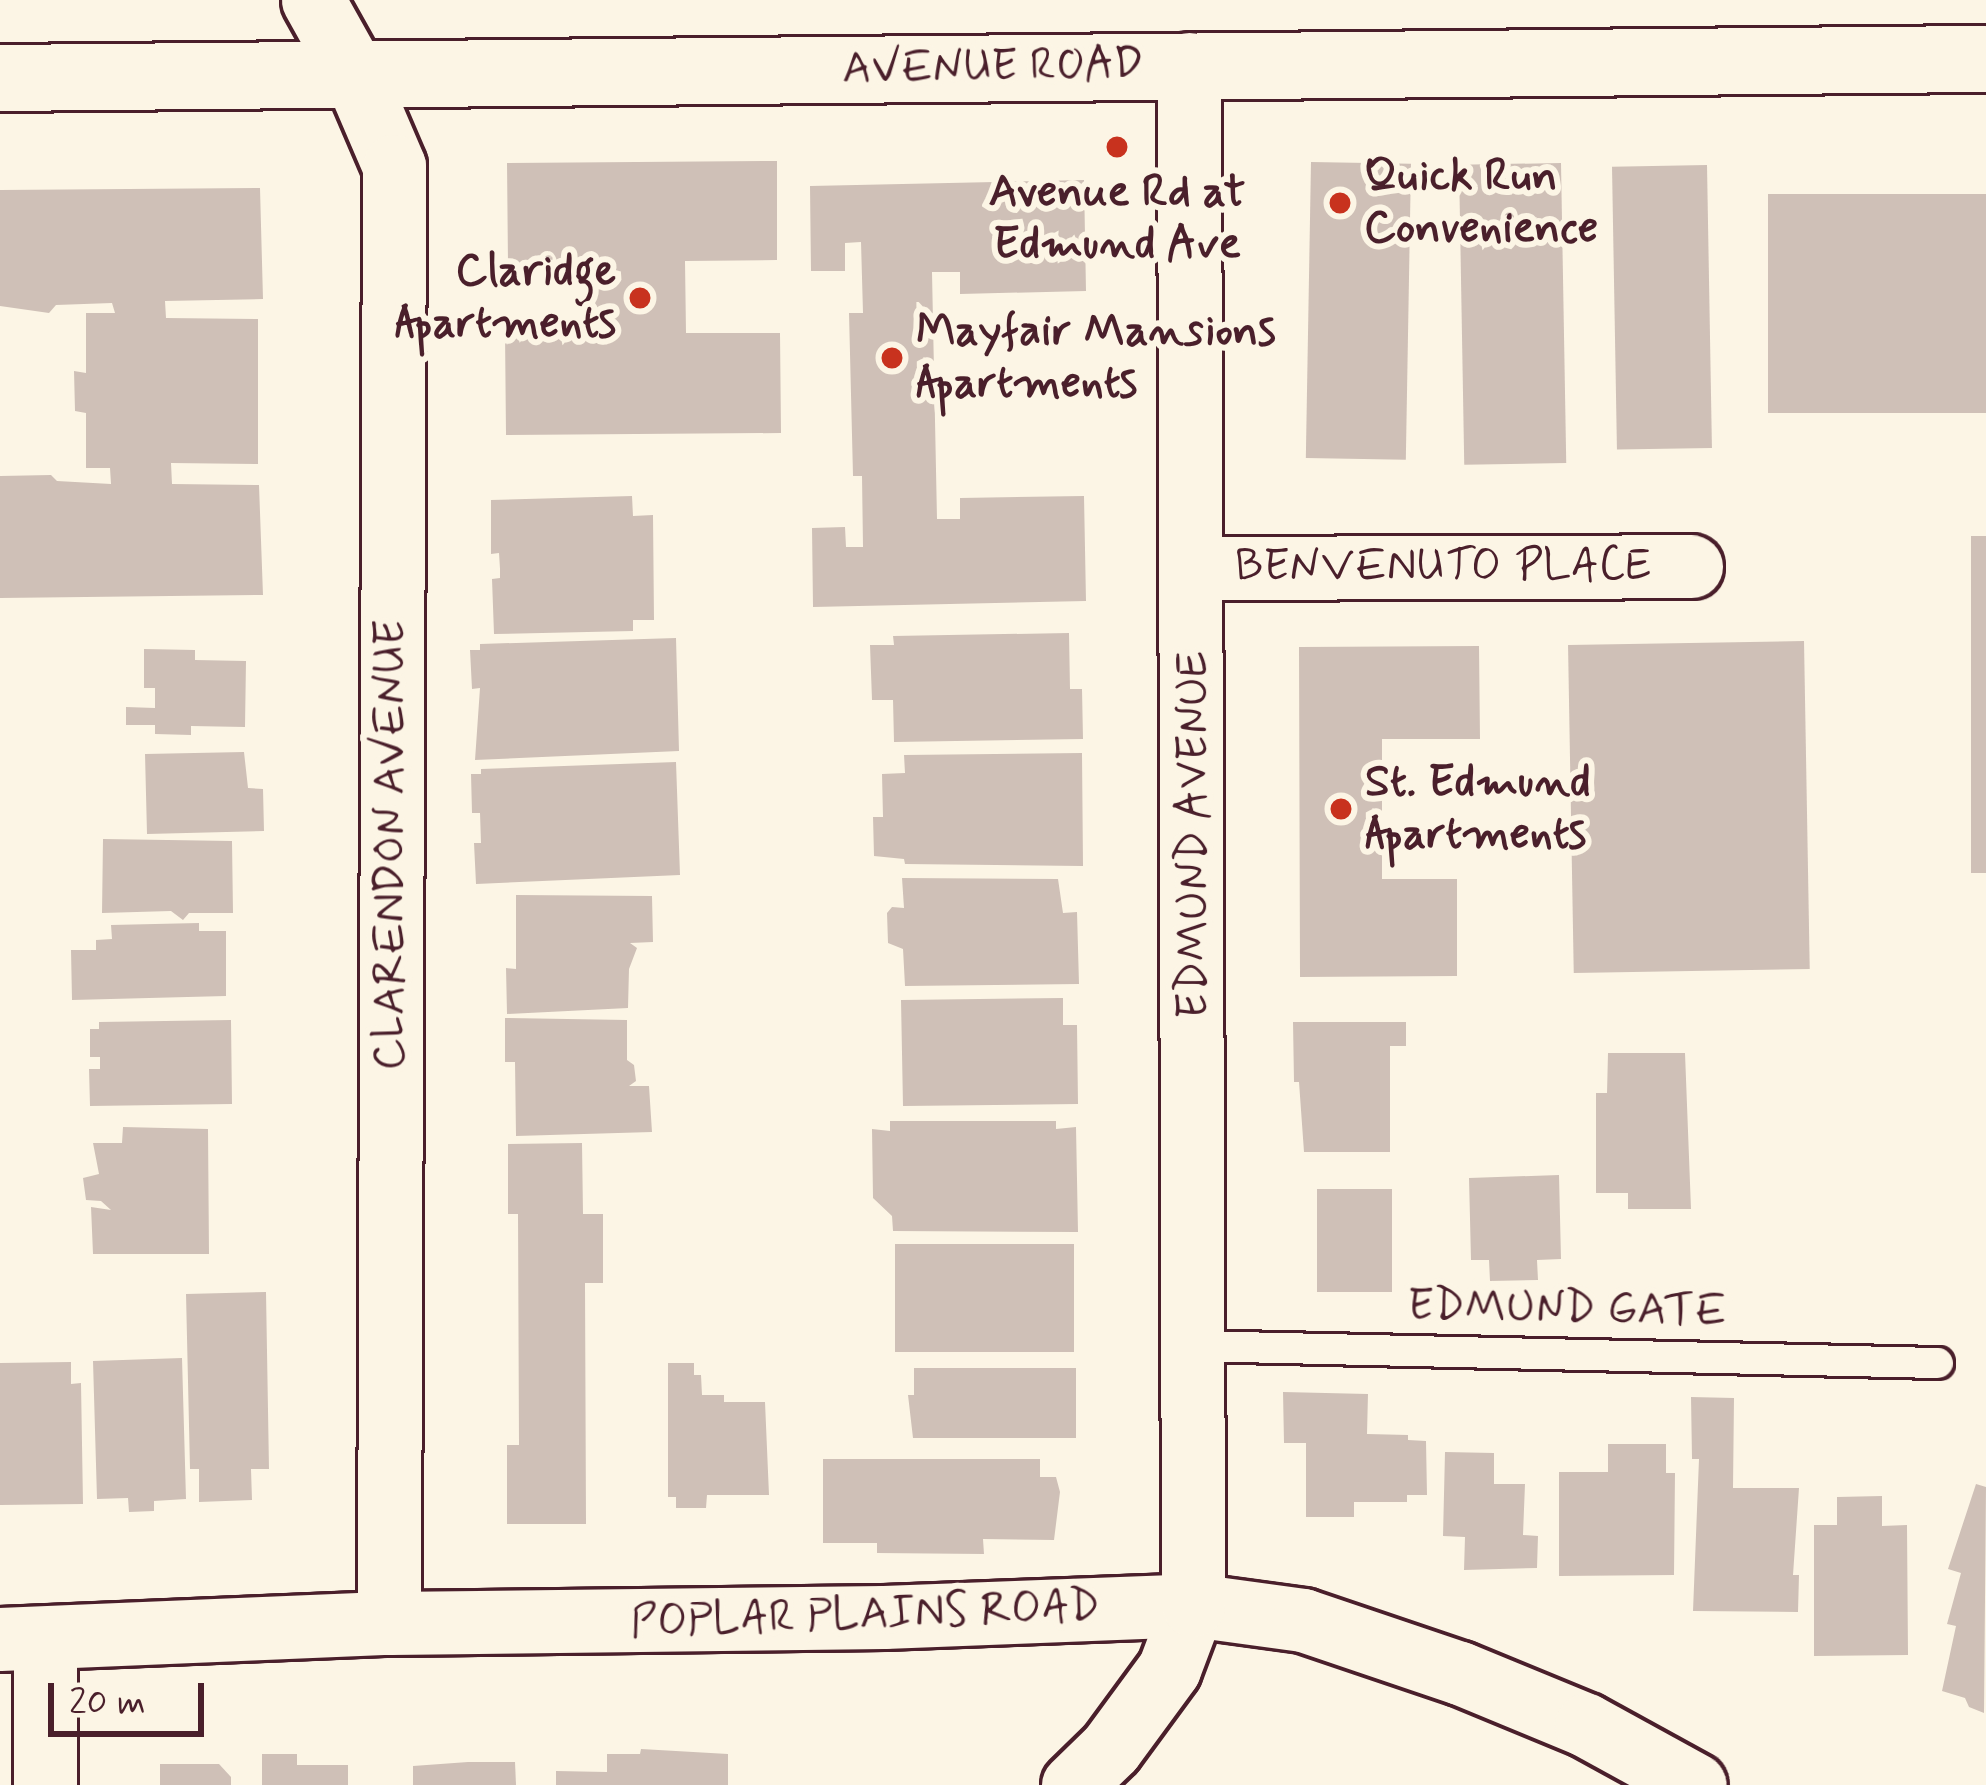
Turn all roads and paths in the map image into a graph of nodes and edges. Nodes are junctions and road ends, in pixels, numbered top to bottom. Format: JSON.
{"nodes":[{"id":1,"x":313,"y":0,"type":"edge"},
{"id":2,"x":1986,"y":59,"type":"edge"},
{"id":3,"x":1190,"y":64,"type":"junction"},
{"id":4,"x":355,"y":75,"type":"junction"},
{"id":5,"x":0,"y":78,"type":"edge"},
{"id":6,"x":1691,"y":566,"type":"dead end"},
{"id":7,"x":1195,"y":568,"type":"junction"},
{"id":8,"x":1193,"y":1346,"type":"junction"},
{"id":9,"x":1938,"y":1363,"type":"dead end"},
{"id":10,"x":1193,"y":1605,"type":"junction"},
{"id":11,"x":389,"y":1623,"type":"junction"},
{"id":12,"x":22,"y":1640,"type":"edge"},
{"id":13,"x":45,"y":1785,"type":"edge"},
{"id":14,"x":1073,"y":1785,"type":"edge"},
{"id":15,"x":1695,"y":1785,"type":"edge"}],
"edges":[{"from":1,"to":4,"type":"street","name":"CLARENDON AVENUE"},
{"from":2,"to":3,"type":"main road","name":"AVENUE ROAD"},
{"from":3,"to":4,"type":"main road","name":"AVENUE ROAD"},
{"from":3,"to":7,"type":"street","name":"EDMUND AVENUE"},
{"from":4,"to":5,"type":"main road","name":"AVENUE ROAD"},
{"from":4,"to":11,"type":"street","name":"CLARENDON AVENUE"},
{"from":6,"to":7,"type":"street","name":"BENVENUTO PLACE"},
{"from":7,"to":8,"type":"street","name":"EDMUND AVENUE"},
{"from":8,"to":9,"type":"lane","name":"EDMUND GATE"},
{"from":8,"to":10,"type":"street","name":"EDMUND AVENUE"},
{"from":10,"to":11,"type":"street","name":"POPLAR PLAINS ROAD"},
{"from":10,"to":14,"type":"street"},
{"from":10,"to":15,"type":"street","name":"POPLAR PLAINS ROAD"},
{"from":11,"to":12,"type":"street","name":"POPLAR PLAINS ROAD"},
{"from":12,"to":13,"type":"street"}]}
